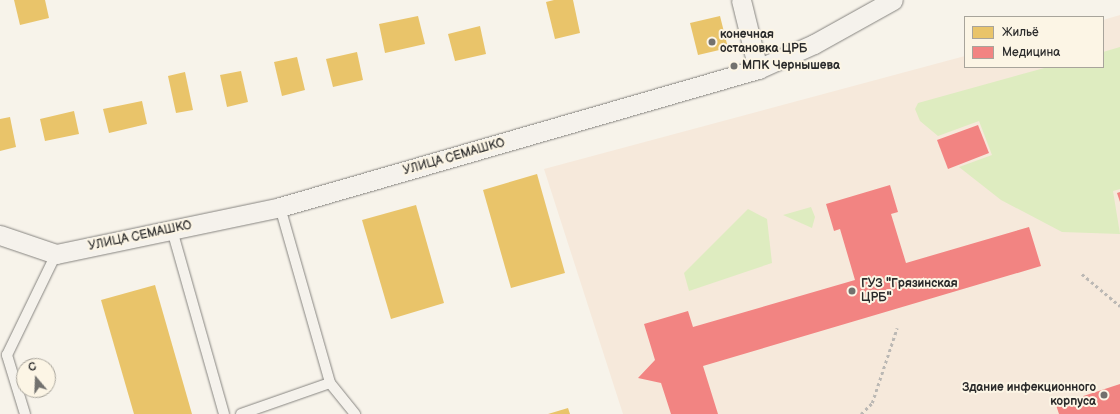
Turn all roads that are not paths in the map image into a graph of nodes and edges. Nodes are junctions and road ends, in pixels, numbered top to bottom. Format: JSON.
{"nodes":[{"id":1,"x":742,"y":0,"type":"edge"},
{"id":2,"x":893,"y":0,"type":"edge"},
{"id":3,"x":758,"y":68,"type":"junction"},
{"id":4,"x":280,"y":207,"type":"junction"},
{"id":5,"x":172,"y":230,"type":"junction"},
{"id":6,"x":0,"y":235,"type":"edge"},
{"id":7,"x":56,"y":254,"type":"junction"},
{"id":8,"x":330,"y":383,"type":"junction"},
{"id":9,"x":25,"y":414,"type":"edge"},
{"id":10,"x":224,"y":414,"type":"edge"},
{"id":11,"x":241,"y":414,"type":"edge"},
{"id":12,"x":355,"y":414,"type":"edge"}],
"edges":[{"from":1,"to":3,"type":"street"},
{"from":2,"to":3,"type":"street","name":"УЛИЦА СЕМАШКО"},
{"from":3,"to":4,"type":"street","name":"УЛИЦА СЕМАШКО"},
{"from":4,"to":5,"type":"street","name":"УЛИЦА СЕМАШКО"},
{"from":4,"to":8,"type":"lane"},
{"from":5,"to":7,"type":"street","name":"УЛИЦА СЕМАШКО"},
{"from":5,"to":10,"type":"lane"},
{"from":6,"to":7,"type":"street"},
{"from":7,"to":9,"type":"lane"},
{"from":8,"to":11,"type":"lane"},
{"from":8,"to":12,"type":"lane"}]}
